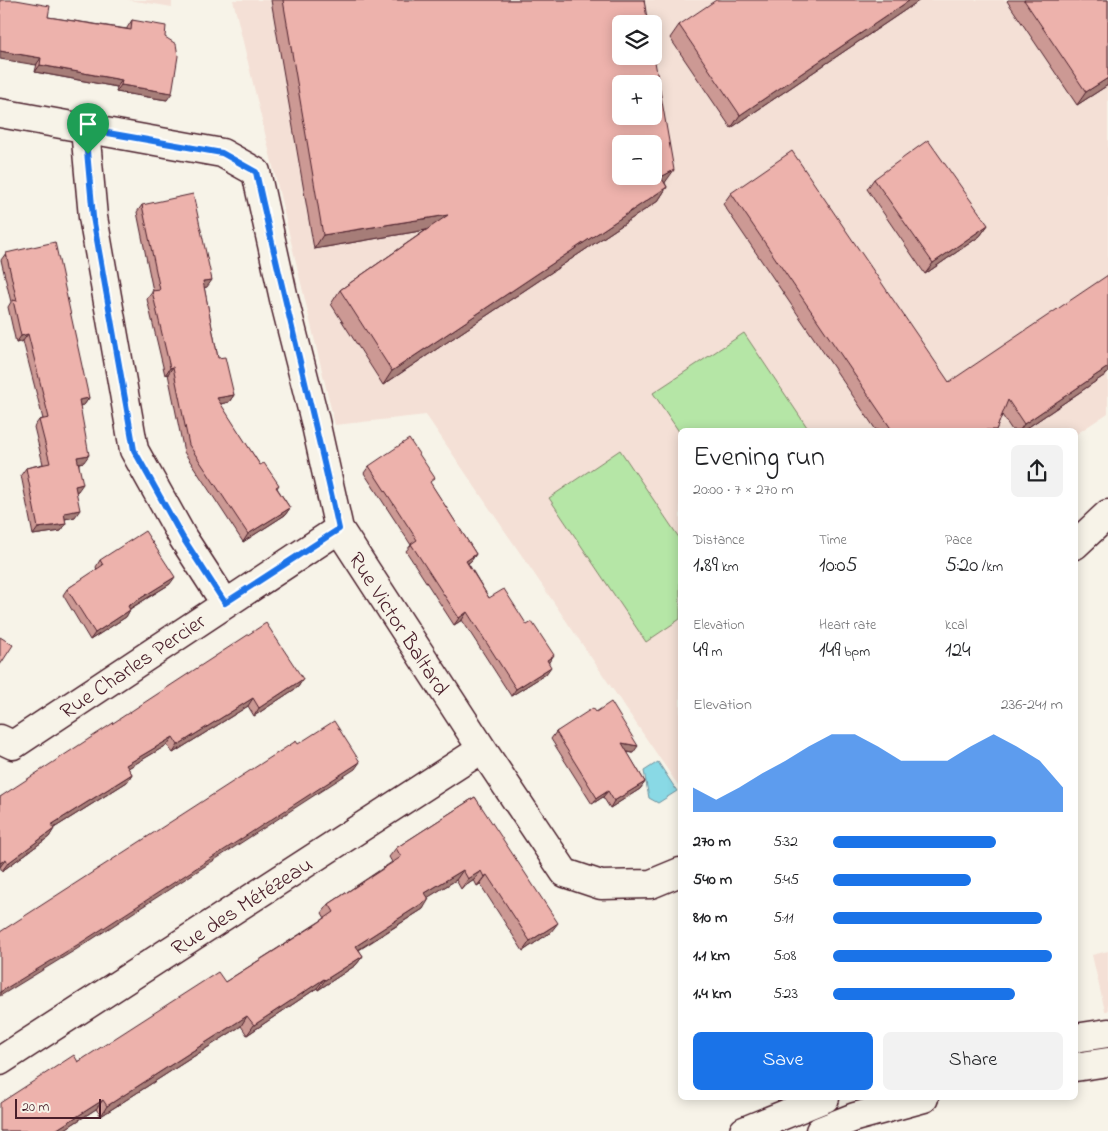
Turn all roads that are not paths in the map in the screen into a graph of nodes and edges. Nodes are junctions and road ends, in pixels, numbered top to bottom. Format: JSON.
{"nodes":[{"id":1,"x":0,"y":113,"type":"edge"},
{"id":2,"x":85,"y":129,"type":"junction"},
{"id":3,"x":1108,"y":514,"type":"edge"},
{"id":4,"x":339,"y":529,"type":"junction"},
{"id":5,"x":1078,"y":542,"type":"edge"},
{"id":6,"x":225,"y":603,"type":"junction"},
{"id":7,"x":0,"y":739,"type":"edge"},
{"id":8,"x":482,"y":750,"type":"junction"},
{"id":9,"x":678,"y":873,"type":"edge"},
{"id":10,"x":1108,"y":1034,"type":"edge"},
{"id":11,"x":1078,"y":1038,"type":"edge"},
{"id":12,"x":0,"y":1061,"type":"edge"},
{"id":13,"x":1108,"y":1062,"type":"edge"},
{"id":14,"x":1078,"y":1067,"type":"edge"},
{"id":15,"x":820,"y":1100,"type":"edge"},
{"id":16,"x":917,"y":1100,"type":"edge"},
{"id":17,"x":744,"y":1131,"type":"edge"},
{"id":18,"x":820,"y":1131,"type":"edge"}],
"edges":[{"from":1,"to":2,"type":"street"},
{"from":2,"to":4,"type":"street","name":"Rue Victor Baltard"},
{"from":2,"to":6,"type":"street"},
{"from":3,"to":5,"type":"street"},
{"from":4,"to":6,"type":"street","name":"Rue Charles Percier"},
{"from":4,"to":8,"type":"street","name":"Rue Victor Baltard"},
{"from":6,"to":7,"type":"street","name":"Rue Charles Percier"},
{"from":8,"to":9,"type":"street","name":"Rue Victor Baltard"},
{"from":8,"to":12,"type":"street","name":"Rue des Métézeau"},
{"from":10,"to":11,"type":"street"},
{"from":13,"to":14,"type":"street"},
{"from":15,"to":17,"type":"street"},
{"from":16,"to":18,"type":"street"}]}
